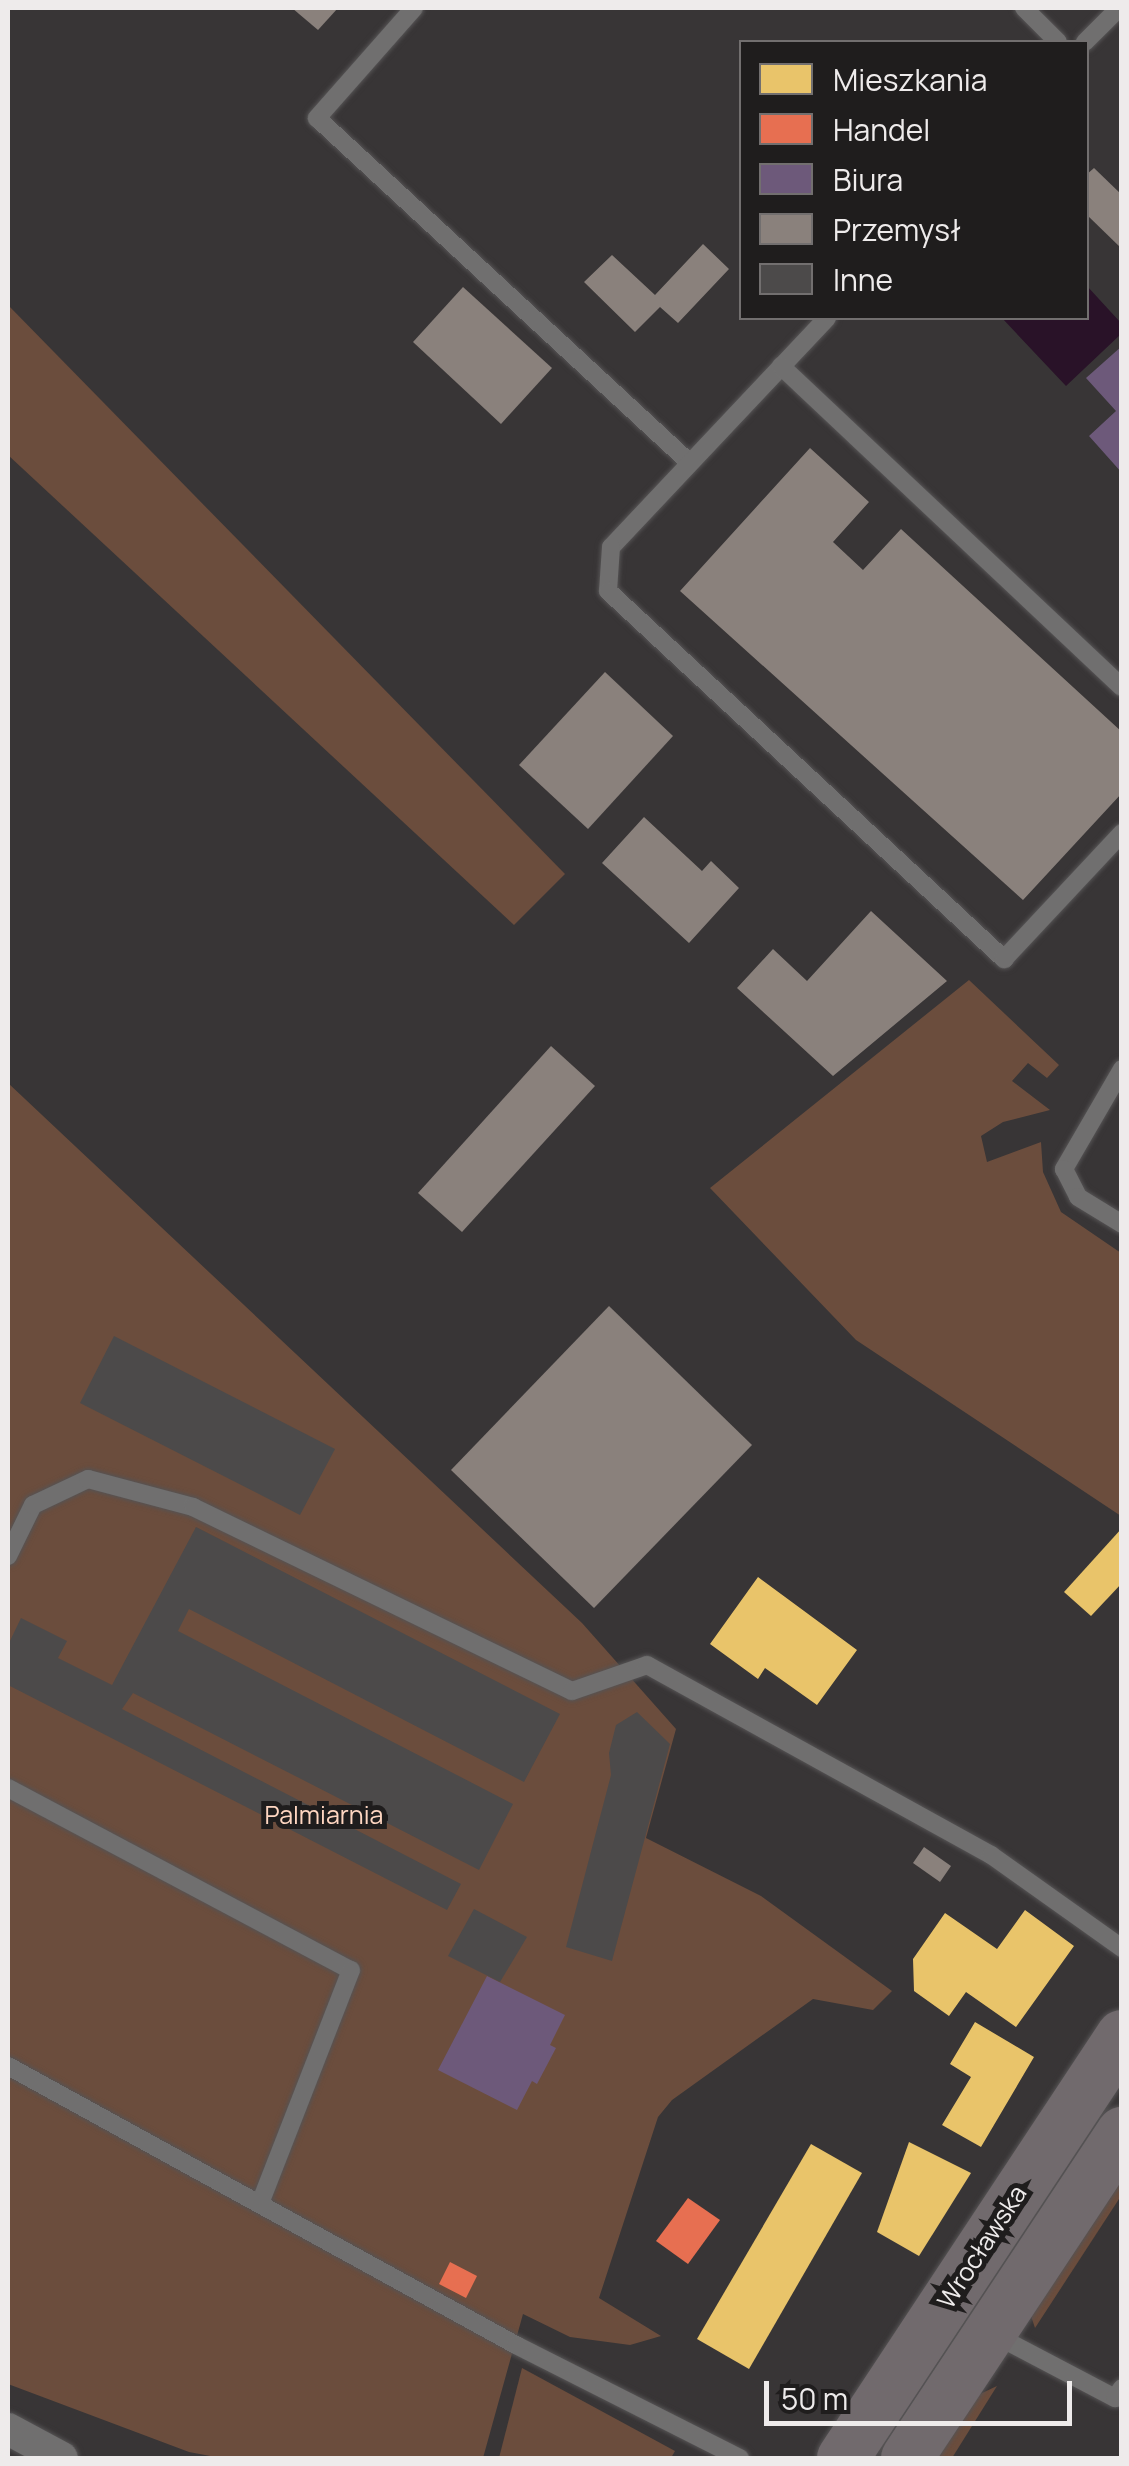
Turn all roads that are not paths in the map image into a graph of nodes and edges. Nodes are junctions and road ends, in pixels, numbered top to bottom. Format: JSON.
{"nodes":[{"id":1,"x":414,"y":8,"type":"edge"},
{"id":2,"x":1024,"y":8,"type":"edge"},
{"id":3,"x":1119,"y":8,"type":"edge"},
{"id":4,"x":1056,"y":40,"type":"edge"},
{"id":5,"x":1087,"y":40,"type":"edge"},
{"id":6,"x":825,"y":320,"type":"edge"},
{"id":7,"x":781,"y":366,"type":"junction"},
{"id":8,"x":690,"y":464,"type":"junction"},
{"id":9,"x":1122,"y":686,"type":"edge"},
{"id":10,"x":1122,"y":833,"type":"edge"},
{"id":11,"x":1122,"y":1069,"type":"edge"},
{"id":12,"x":1122,"y":1224,"type":"edge"},
{"id":13,"x":8,"y":1556,"type":"edge"},
{"id":14,"x":8,"y":1788,"type":"edge"},
{"id":15,"x":1122,"y":1948,"type":"edge"},
{"id":16,"x":1122,"y":2036,"type":"edge"},
{"id":17,"x":8,"y":2066,"type":"edge"},
{"id":18,"x":1122,"y":2133,"type":"edge"},
{"id":19,"x":260,"y":2204,"type":"junction"},
{"id":20,"x":990,"y":2333,"type":"junction"},
{"id":21,"x":1122,"y":2388,"type":"edge"},
{"id":22,"x":8,"y":2430,"type":"edge"},
{"id":23,"x":62,"y":2458,"type":"edge"},
{"id":24,"x":740,"y":2458,"type":"edge"},
{"id":25,"x":843,"y":2458,"type":"edge"},
{"id":26,"x":907,"y":2458,"type":"edge"}],
"edges":[{"from":1,"to":8,"type":"lane"},
{"from":2,"to":4,"type":"lane"},
{"from":3,"to":5,"type":"lane"},
{"from":6,"to":7,"type":"lane"},
{"from":7,"to":8,"type":"lane"},
{"from":7,"to":9,"type":"lane"},
{"from":8,"to":10,"type":"lane"},
{"from":11,"to":12,"type":"lane"},
{"from":13,"to":15,"type":"lane"},
{"from":14,"to":19,"type":"lane"},
{"from":16,"to":25,"type":"main road","name":"Wrocławska"},
{"from":17,"to":19,"type":"lane"},
{"from":18,"to":20,"type":"main road"},
{"from":19,"to":24,"type":"lane"},
{"from":20,"to":21,"type":"lane"},
{"from":20,"to":26,"type":"main road"},
{"from":22,"to":23,"type":"street"}]}
